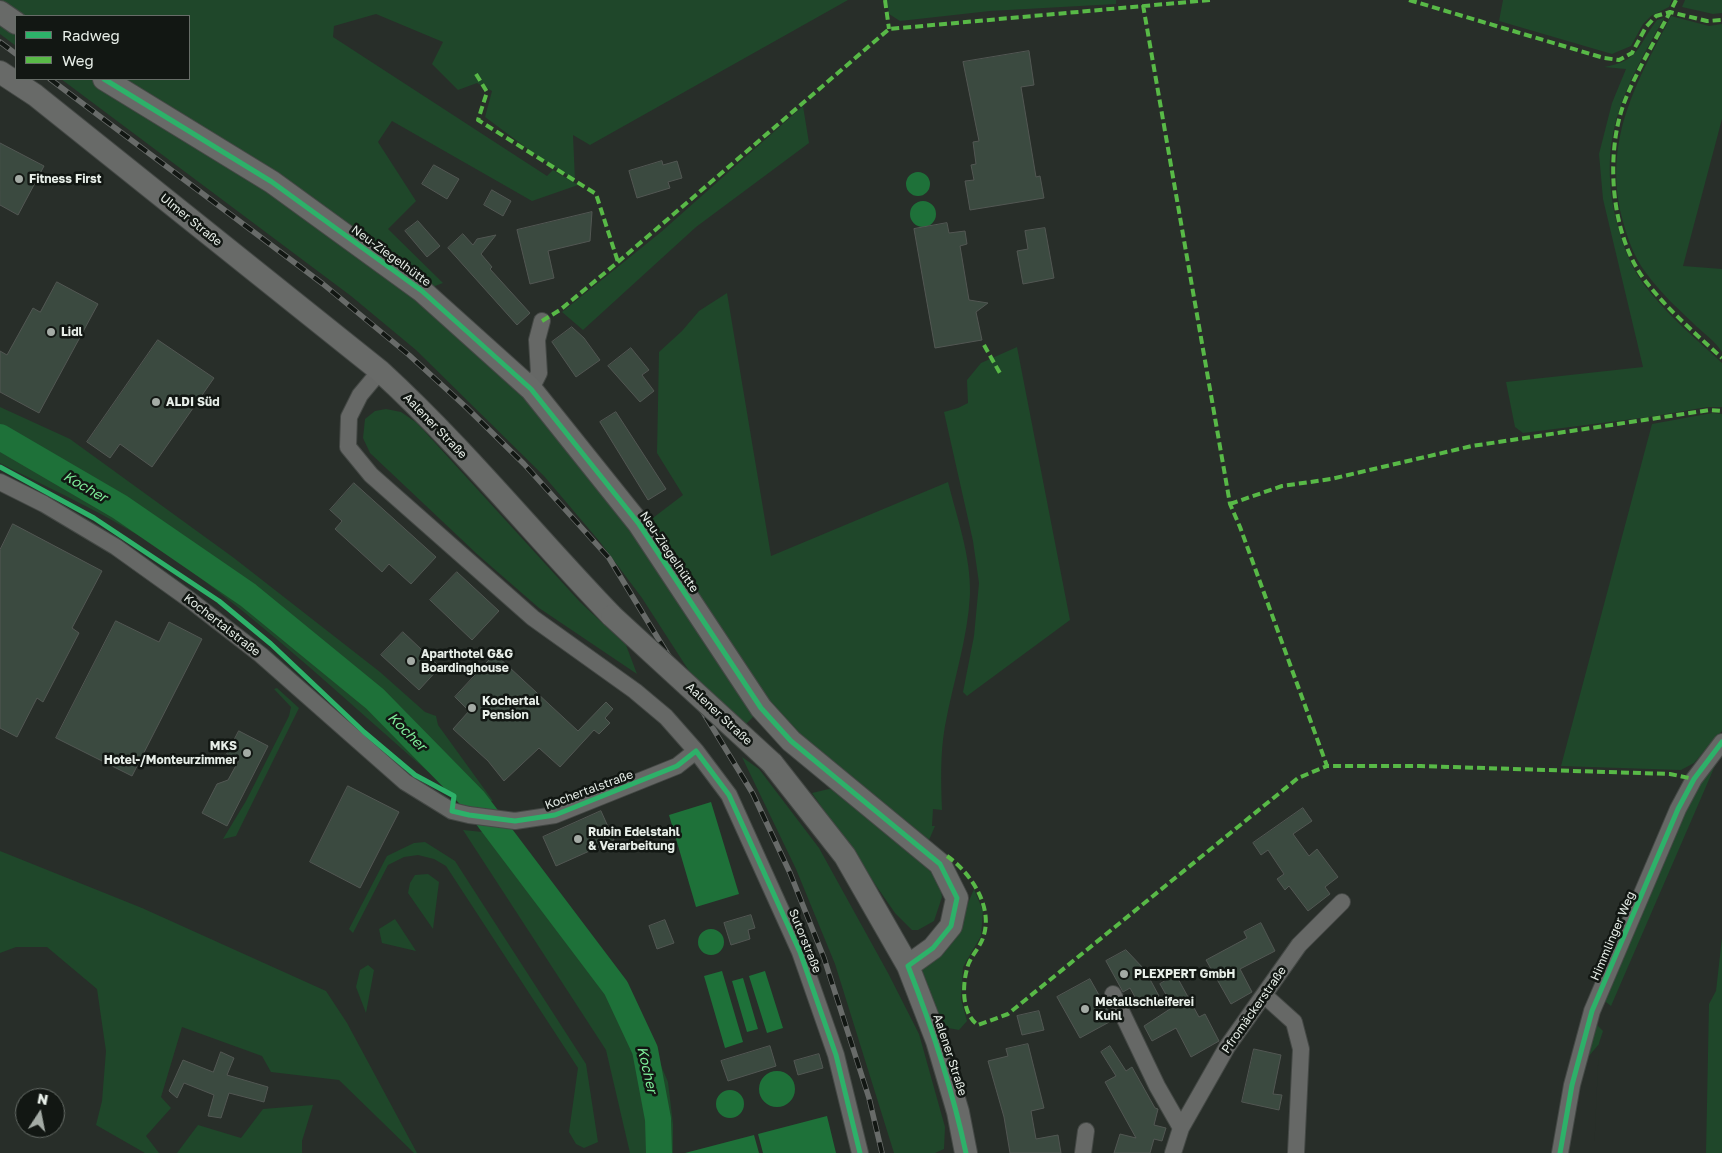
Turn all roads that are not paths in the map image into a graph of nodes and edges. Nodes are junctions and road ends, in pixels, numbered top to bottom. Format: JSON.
{"nodes":[{"id":1,"x":0,"y":12,"type":"edge"},
{"id":2,"x":15,"y":22,"type":"edge"},
{"id":3,"x":0,"y":72,"type":"edge"},
{"id":4,"x":106,"y":80,"type":"edge"},
{"id":5,"x":542,"y":321,"type":"dead end"},
{"id":6,"x":380,"y":371,"type":"junction"},
{"id":7,"x":531,"y":389,"type":"junction"},
{"id":8,"x":0,"y":482,"type":"edge"},
{"id":9,"x":1722,"y":742,"type":"edge"},
{"id":10,"x":696,"y":751,"type":"junction"},
{"id":11,"x":1342,"y":902,"type":"dead end"},
{"id":12,"x":908,"y":966,"type":"junction"},
{"id":13,"x":1113,"y":994,"type":"dead end"},
{"id":14,"x":1264,"y":995,"type":"junction"},
{"id":15,"x":1181,"y":1128,"type":"junction"},
{"id":16,"x":1086,"y":1131,"type":"dead end"},
{"id":17,"x":860,"y":1153,"type":"edge"},
{"id":18,"x":966,"y":1153,"type":"edge"},
{"id":19,"x":1083,"y":1153,"type":"edge"},
{"id":20,"x":1173,"y":1153,"type":"edge"},
{"id":21,"x":1296,"y":1153,"type":"edge"},
{"id":22,"x":1560,"y":1153,"type":"edge"}],
"edges":[{"from":1,"to":2,"type":"street"},
{"from":3,"to":6,"type":"street","name":"Ulmer Straße"},
{"from":4,"to":7,"type":"street","name":"Neu-Ziegelhütte"},
{"from":5,"to":7,"type":"street"},
{"from":6,"to":10,"type":"street"},
{"from":6,"to":12,"type":"street","name":"Aalener Straße","bridge":true},
{"from":7,"to":12,"type":"street","name":"Neu-Ziegelhütte"},
{"from":8,"to":10,"type":"street","name":"Kochertalstraße"},
{"from":9,"to":22,"type":"street","name":"Himmlinger Weg"},
{"from":10,"to":17,"type":"street","name":"Sutorstraße"},
{"from":11,"to":14,"type":"street","name":"Pfromäckerstraße"},
{"from":12,"to":18,"type":"street","name":"Aalener Straße"},
{"from":13,"to":15,"type":"street"},
{"from":14,"to":15,"type":"street","name":"Pfromäckerstraße"},
{"from":14,"to":21,"type":"street"},
{"from":15,"to":20,"type":"street","name":"Pfromäckerstraße"},
{"from":16,"to":19,"type":"street"}]}
